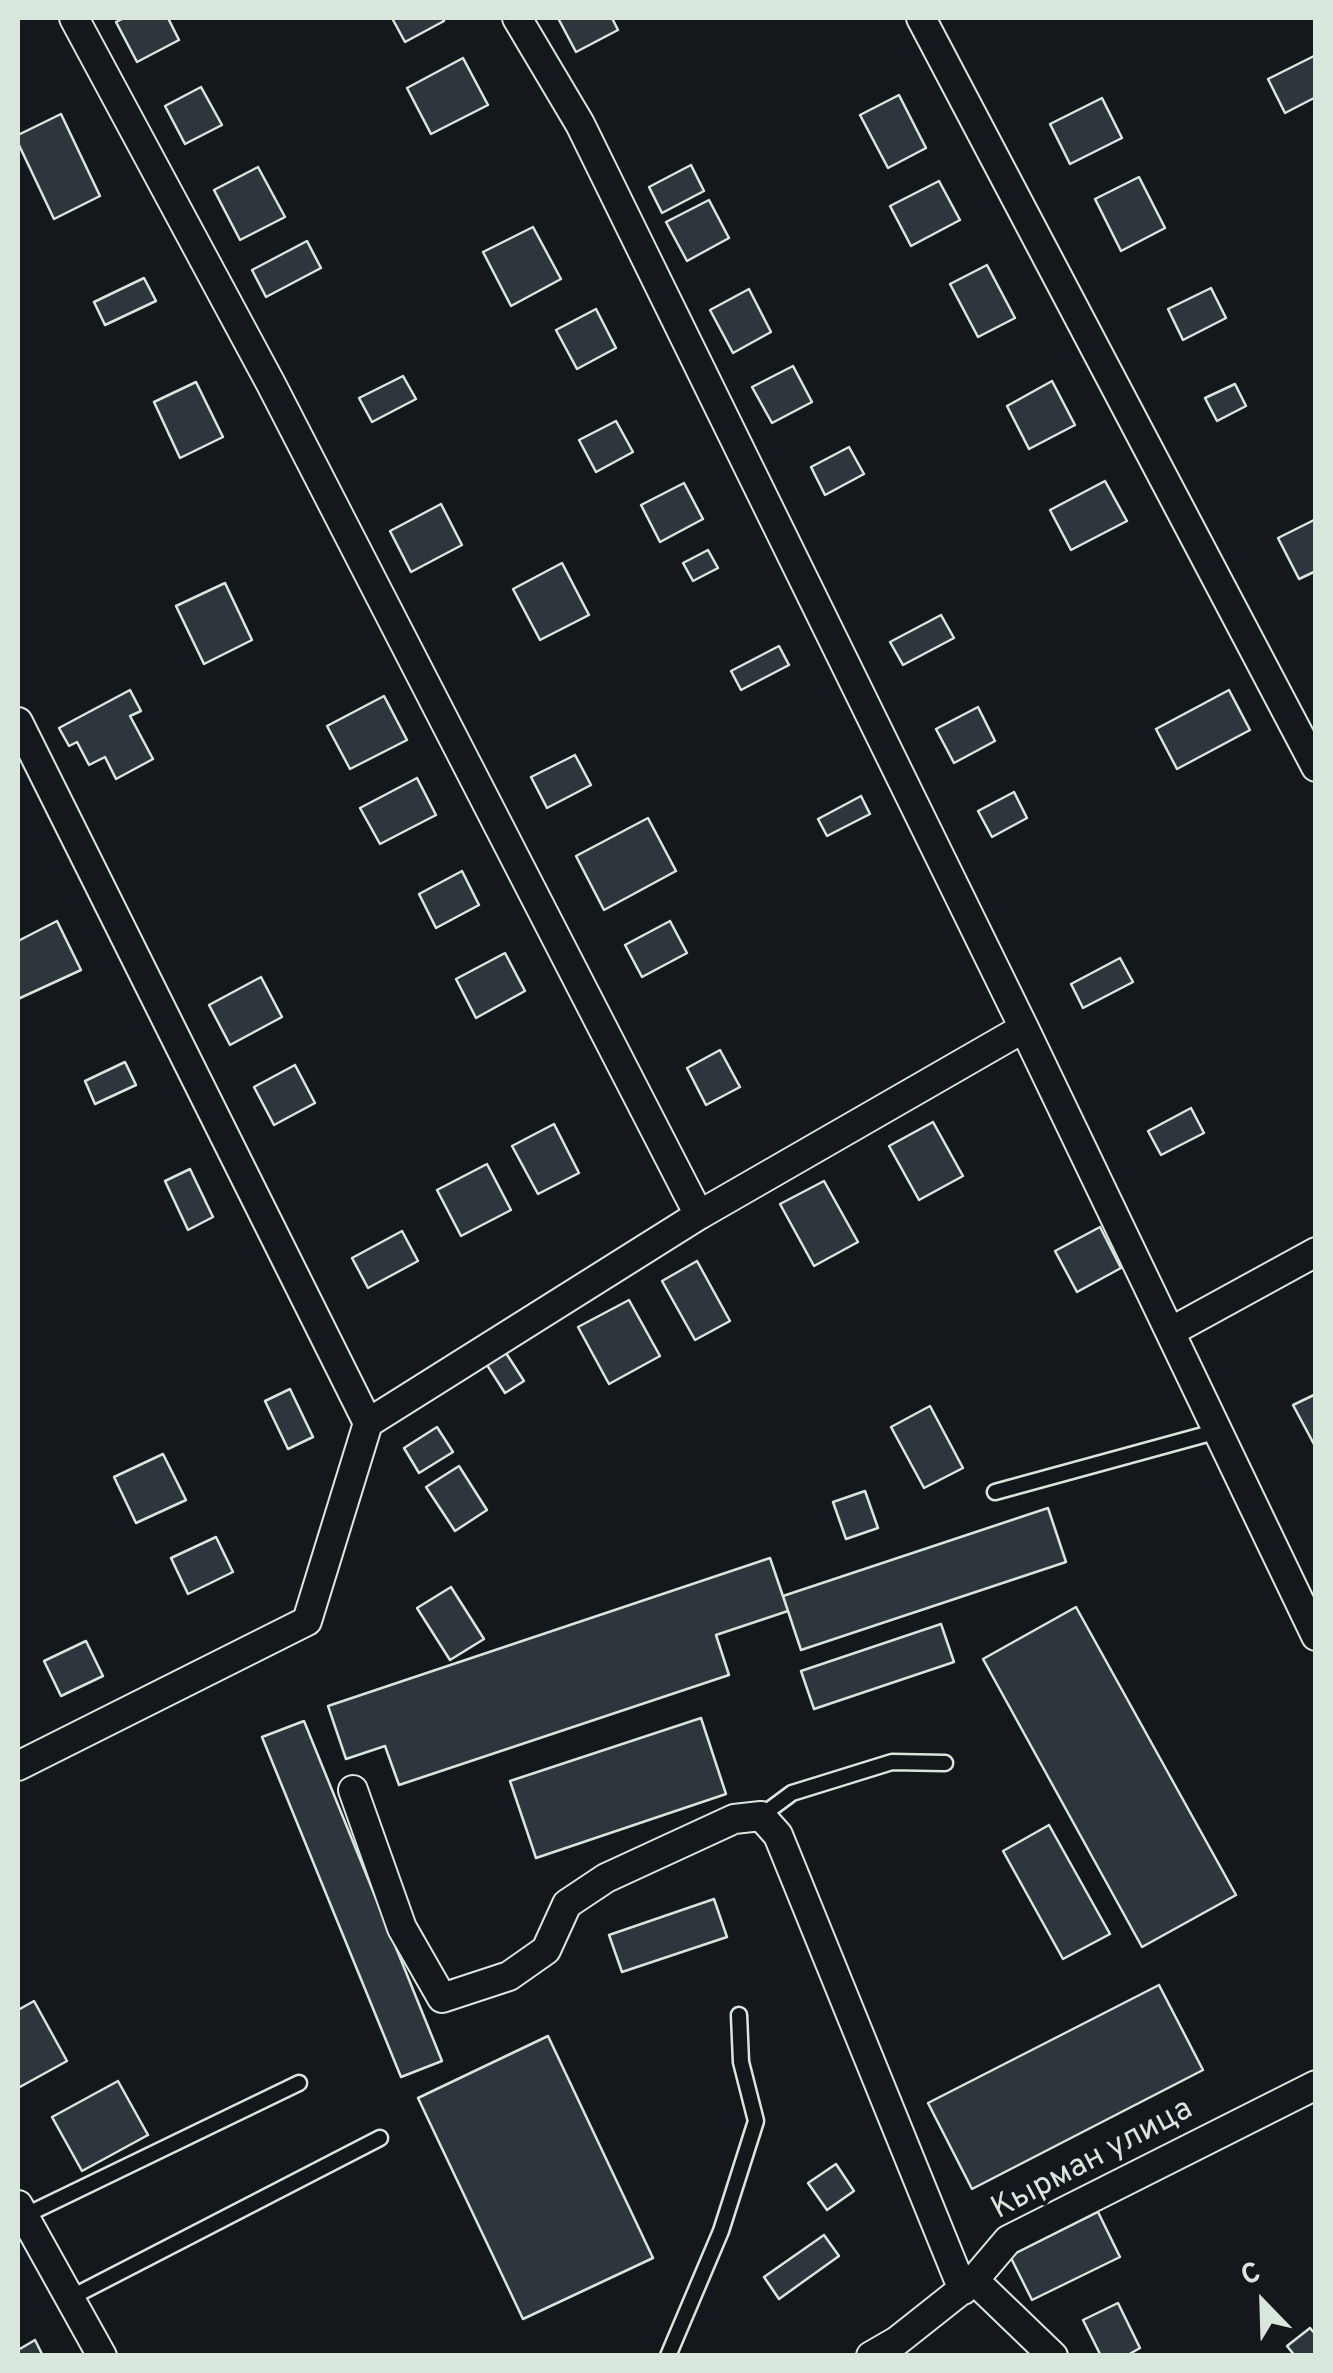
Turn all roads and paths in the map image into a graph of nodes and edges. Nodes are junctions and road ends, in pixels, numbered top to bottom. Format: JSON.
{"nodes":[{"id":1,"x":74,"y":18,"type":"edge"},
{"id":2,"x":517,"y":18,"type":"edge"},
{"id":3,"x":921,"y":18,"type":"edge"},
{"id":4,"x":18,"y":722,"type":"edge"},
{"id":5,"x":1316,"y":767,"type":"edge"},
{"id":6,"x":1024,"y":1028,"type":"junction"},
{"id":7,"x":698,"y":1215,"type":"junction"},
{"id":8,"x":1316,"y":1252,"type":"edge"},
{"id":9,"x":1170,"y":1332,"type":"junction"},
{"id":10,"x":368,"y":1423,"type":"junction"},
{"id":11,"x":1218,"y":1432,"type":"junction"},
{"id":12,"x":995,"y":1492,"type":"dead end"},
{"id":13,"x":1316,"y":1636,"type":"edge"},
{"id":14,"x":946,"y":1763,"type":"dead end"},
{"id":15,"x":18,"y":1766,"type":"edge"},
{"id":16,"x":353,"y":1790,"type":"dead end"},
{"id":17,"x":761,"y":1816,"type":"junction"},
{"id":18,"x":738,"y":2015,"type":"dead end"},
{"id":19,"x":299,"y":2083,"type":"dead end"},
{"id":20,"x":1316,"y":2085,"type":"edge"},
{"id":21,"x":380,"y":2138,"type":"dead end"},
{"id":22,"x":21,"y":2210,"type":"edge"},
{"id":23,"x":969,"y":2285,"type":"junction"},
{"id":24,"x":70,"y":2298,"type":"junction"},
{"id":25,"x":102,"y":2356,"type":"edge"},
{"id":26,"x":668,"y":2356,"type":"edge"},
{"id":27,"x":870,"y":2356,"type":"edge"},
{"id":28,"x":1053,"y":2356,"type":"edge"}],
"edges":[{"from":1,"to":7,"type":"street"},
{"from":2,"to":6,"type":"street"},
{"from":3,"to":5,"type":"street"},
{"from":4,"to":10,"type":"street"},
{"from":6,"to":7,"type":"street"},
{"from":6,"to":9,"type":"street"},
{"from":7,"to":10,"type":"street"},
{"from":8,"to":9,"type":"street"},
{"from":9,"to":11,"type":"street"},
{"from":10,"to":15,"type":"street"},
{"from":11,"to":12,"type":"lane"},
{"from":11,"to":13,"type":"street"},
{"from":14,"to":17,"type":"lane"},
{"from":16,"to":17,"type":"street"},
{"from":17,"to":23,"type":"street"},
{"from":18,"to":26,"type":"lane"},
{"from":19,"to":22,"type":"lane"},
{"from":20,"to":23,"type":"street","name":"Кырман улица"},
{"from":21,"to":24,"type":"lane"},
{"from":22,"to":24,"type":"street"},
{"from":23,"to":27,"type":"street","name":"Кырман улица"},
{"from":23,"to":28,"type":"street"},
{"from":24,"to":25,"type":"street"}]}
